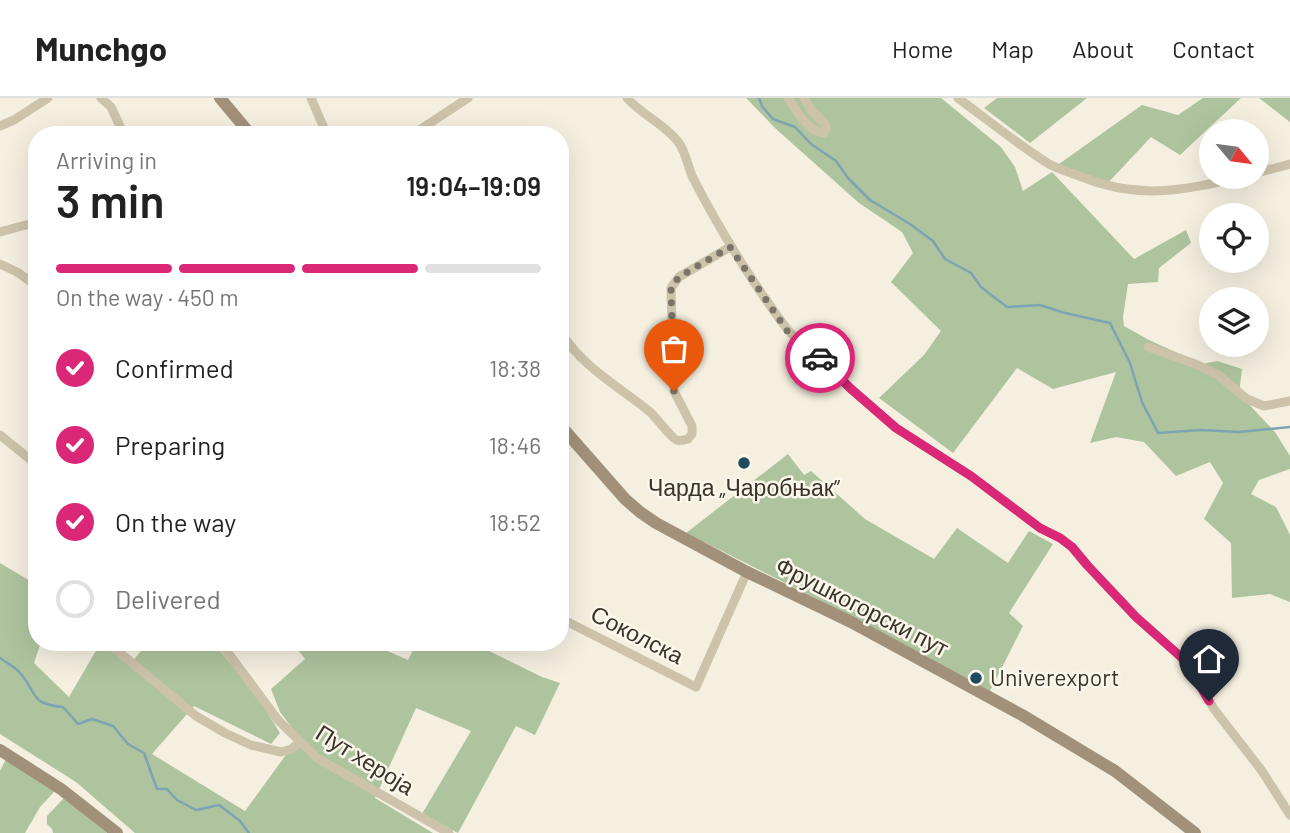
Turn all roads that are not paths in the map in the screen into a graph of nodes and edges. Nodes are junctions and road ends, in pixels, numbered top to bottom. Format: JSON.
{"nodes":[{"id":1,"x":48,"y":98,"type":"edge"},
{"id":2,"x":101,"y":98,"type":"edge"},
{"id":3,"x":220,"y":98,"type":"edge"},
{"id":4,"x":311,"y":98,"type":"edge"},
{"id":5,"x":468,"y":98,"type":"edge"},
{"id":6,"x":627,"y":98,"type":"edge"},
{"id":7,"x":788,"y":98,"type":"edge"},
{"id":8,"x":804,"y":98,"type":"edge"},
{"id":9,"x":958,"y":98,"type":"edge"},
{"id":10,"x":0,"y":126,"type":"edge"},
{"id":11,"x":120,"y":126,"type":"edge"},
{"id":12,"x":243,"y":126,"type":"edge"},
{"id":13,"x":323,"y":126,"type":"edge"},
{"id":14,"x":426,"y":126,"type":"edge"},
{"id":15,"x":1290,"y":164,"type":"edge"},
{"id":16,"x":1269,"y":170,"type":"edge"},
{"id":17,"x":1199,"y":187,"type":"edge"},
{"id":18,"x":28,"y":224,"type":"edge"},
{"id":19,"x":0,"y":232,"type":"edge"},
{"id":20,"x":730,"y":247,"type":"junction"},
{"id":21,"x":0,"y":264,"type":"edge"},
{"id":22,"x":28,"y":280,"type":"edge"},
{"id":23,"x":569,"y":344,"type":"edge"},
{"id":24,"x":1147,"y":347,"type":"dead end"},
{"id":25,"x":1290,"y":401,"type":"edge"},
{"id":26,"x":0,"y":435,"type":"edge"},
{"id":27,"x":569,"y":435,"type":"edge"},
{"id":28,"x":28,"y":456,"type":"edge"},
{"id":29,"x":747,"y":572,"type":"junction"},
{"id":30,"x":569,"y":623,"type":"edge"},
{"id":31,"x":118,"y":651,"type":"edge"},
{"id":32,"x":227,"y":651,"type":"edge"},
{"id":33,"x":299,"y":742,"type":"junction"},
{"id":34,"x":0,"y":750,"type":"edge"},
{"id":35,"x":1290,"y":815,"type":"edge"},
{"id":36,"x":117,"y":833,"type":"edge"},
{"id":37,"x":449,"y":833,"type":"edge"},
{"id":38,"x":1195,"y":833,"type":"edge"}],
"edges":[{"from":1,"to":10,"type":"street"},
{"from":2,"to":11,"type":"street"},
{"from":3,"to":12,"type":"street"},
{"from":4,"to":13,"type":"street"},
{"from":5,"to":14,"type":"street"},
{"from":6,"to":20,"type":"street"},
{"from":7,"to":8,"type":"street"},
{"from":9,"to":17,"type":"street"},
{"from":15,"to":16,"type":"street"},
{"from":18,"to":19,"type":"street"},
{"from":20,"to":23,"type":"street"},
{"from":20,"to":35,"type":"street"},
{"from":21,"to":22,"type":"street"},
{"from":24,"to":25,"type":"street"},
{"from":26,"to":28,"type":"street"},
{"from":27,"to":29,"type":"street","name":"Фрушкогорски пут"},
{"from":29,"to":30,"type":"street","name":"Соколска"},
{"from":29,"to":38,"type":"street","name":"Фрушкогорски пут"},
{"from":31,"to":33,"type":"street"},
{"from":32,"to":33,"type":"street","name":"Пут хероја"},
{"from":33,"to":37,"type":"street","name":"Пут хероја"},
{"from":34,"to":36,"type":"street"}]}
